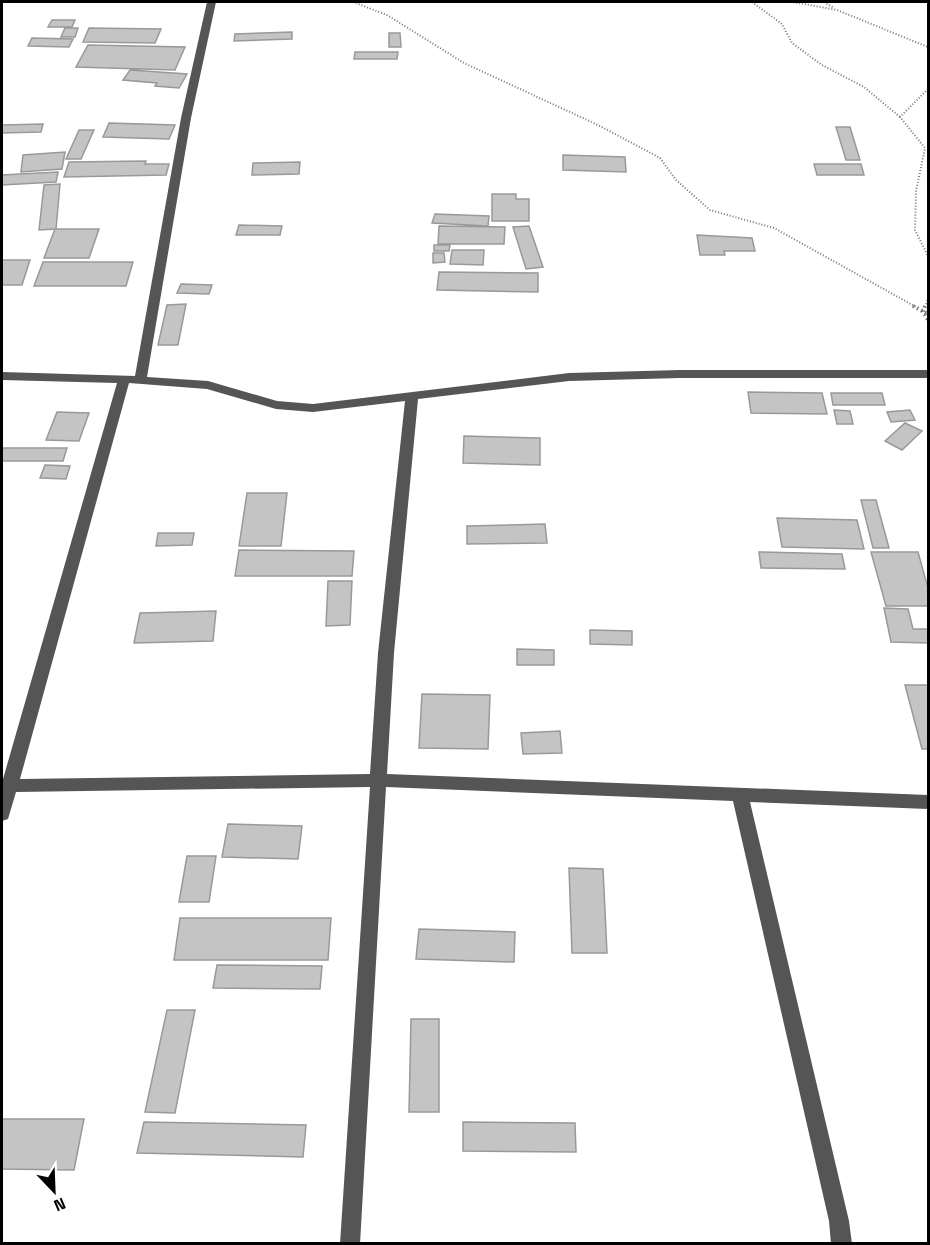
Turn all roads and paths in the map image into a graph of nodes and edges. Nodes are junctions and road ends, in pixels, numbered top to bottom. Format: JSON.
{"nodes":[{"id":1,"x":211,"y":2,"type":"edge"},
{"id":2,"x":353,"y":2,"type":"edge"},
{"id":3,"x":752,"y":2,"type":"edge"},
{"id":4,"x":793,"y":2,"type":"edge"},
{"id":5,"x":824,"y":2,"type":"edge"},
{"id":6,"x":837,"y":10,"type":"junction"},
{"id":7,"x":928,"y":47,"type":"edge"},
{"id":8,"x":928,"y":89,"type":"edge"},
{"id":9,"x":900,"y":117,"type":"junction"},
{"id":10,"x":928,"y":256,"type":"edge"},
{"id":11,"x":928,"y":299,"type":"edge"},
{"id":12,"x":923,"y":311,"type":"junction"},
{"id":13,"x":928,"y":314,"type":"edge"},
{"id":14,"x":928,"y":320,"type":"edge"},
{"id":15,"x":928,"y":374,"type":"edge"},
{"id":16,"x":2,"y":376,"type":"edge"},
{"id":17,"x":124,"y":380,"type":"junction"},
{"id":18,"x":140,"y":381,"type":"junction"},
{"id":19,"x":412,"y":397,"type":"junction"},
{"id":20,"x":380,"y":780,"type":"junction"},
{"id":21,"x":5,"y":786,"type":"edge"},
{"id":22,"x":740,"y":794,"type":"junction"},
{"id":23,"x":928,"y":802,"type":"edge"},
{"id":24,"x":2,"y":814,"type":"edge"},
{"id":25,"x":350,"y":1244,"type":"edge"},
{"id":26,"x":842,"y":1244,"type":"edge"}],
"edges":[{"from":1,"to":18,"type":"street"},
{"from":2,"to":12,"type":"path"},
{"from":3,"to":9,"type":"path"},
{"from":4,"to":6,"type":"path"},
{"from":5,"to":6,"type":"path"},
{"from":6,"to":7,"type":"path"},
{"from":8,"to":9,"type":"path"},
{"from":9,"to":10,"type":"path"},
{"from":11,"to":12,"type":"path"},
{"from":12,"to":13,"type":"path"},
{"from":12,"to":14,"type":"path"},
{"from":15,"to":19,"type":"street"},
{"from":16,"to":17,"type":"street"},
{"from":17,"to":18,"type":"street"},
{"from":17,"to":21,"type":"street"},
{"from":18,"to":19,"type":"street"},
{"from":19,"to":20,"type":"street"},
{"from":20,"to":21,"type":"street"},
{"from":20,"to":22,"type":"street"},
{"from":20,"to":25,"type":"street"},
{"from":21,"to":24,"type":"street"},
{"from":22,"to":23,"type":"street"},
{"from":22,"to":26,"type":"street"}]}
